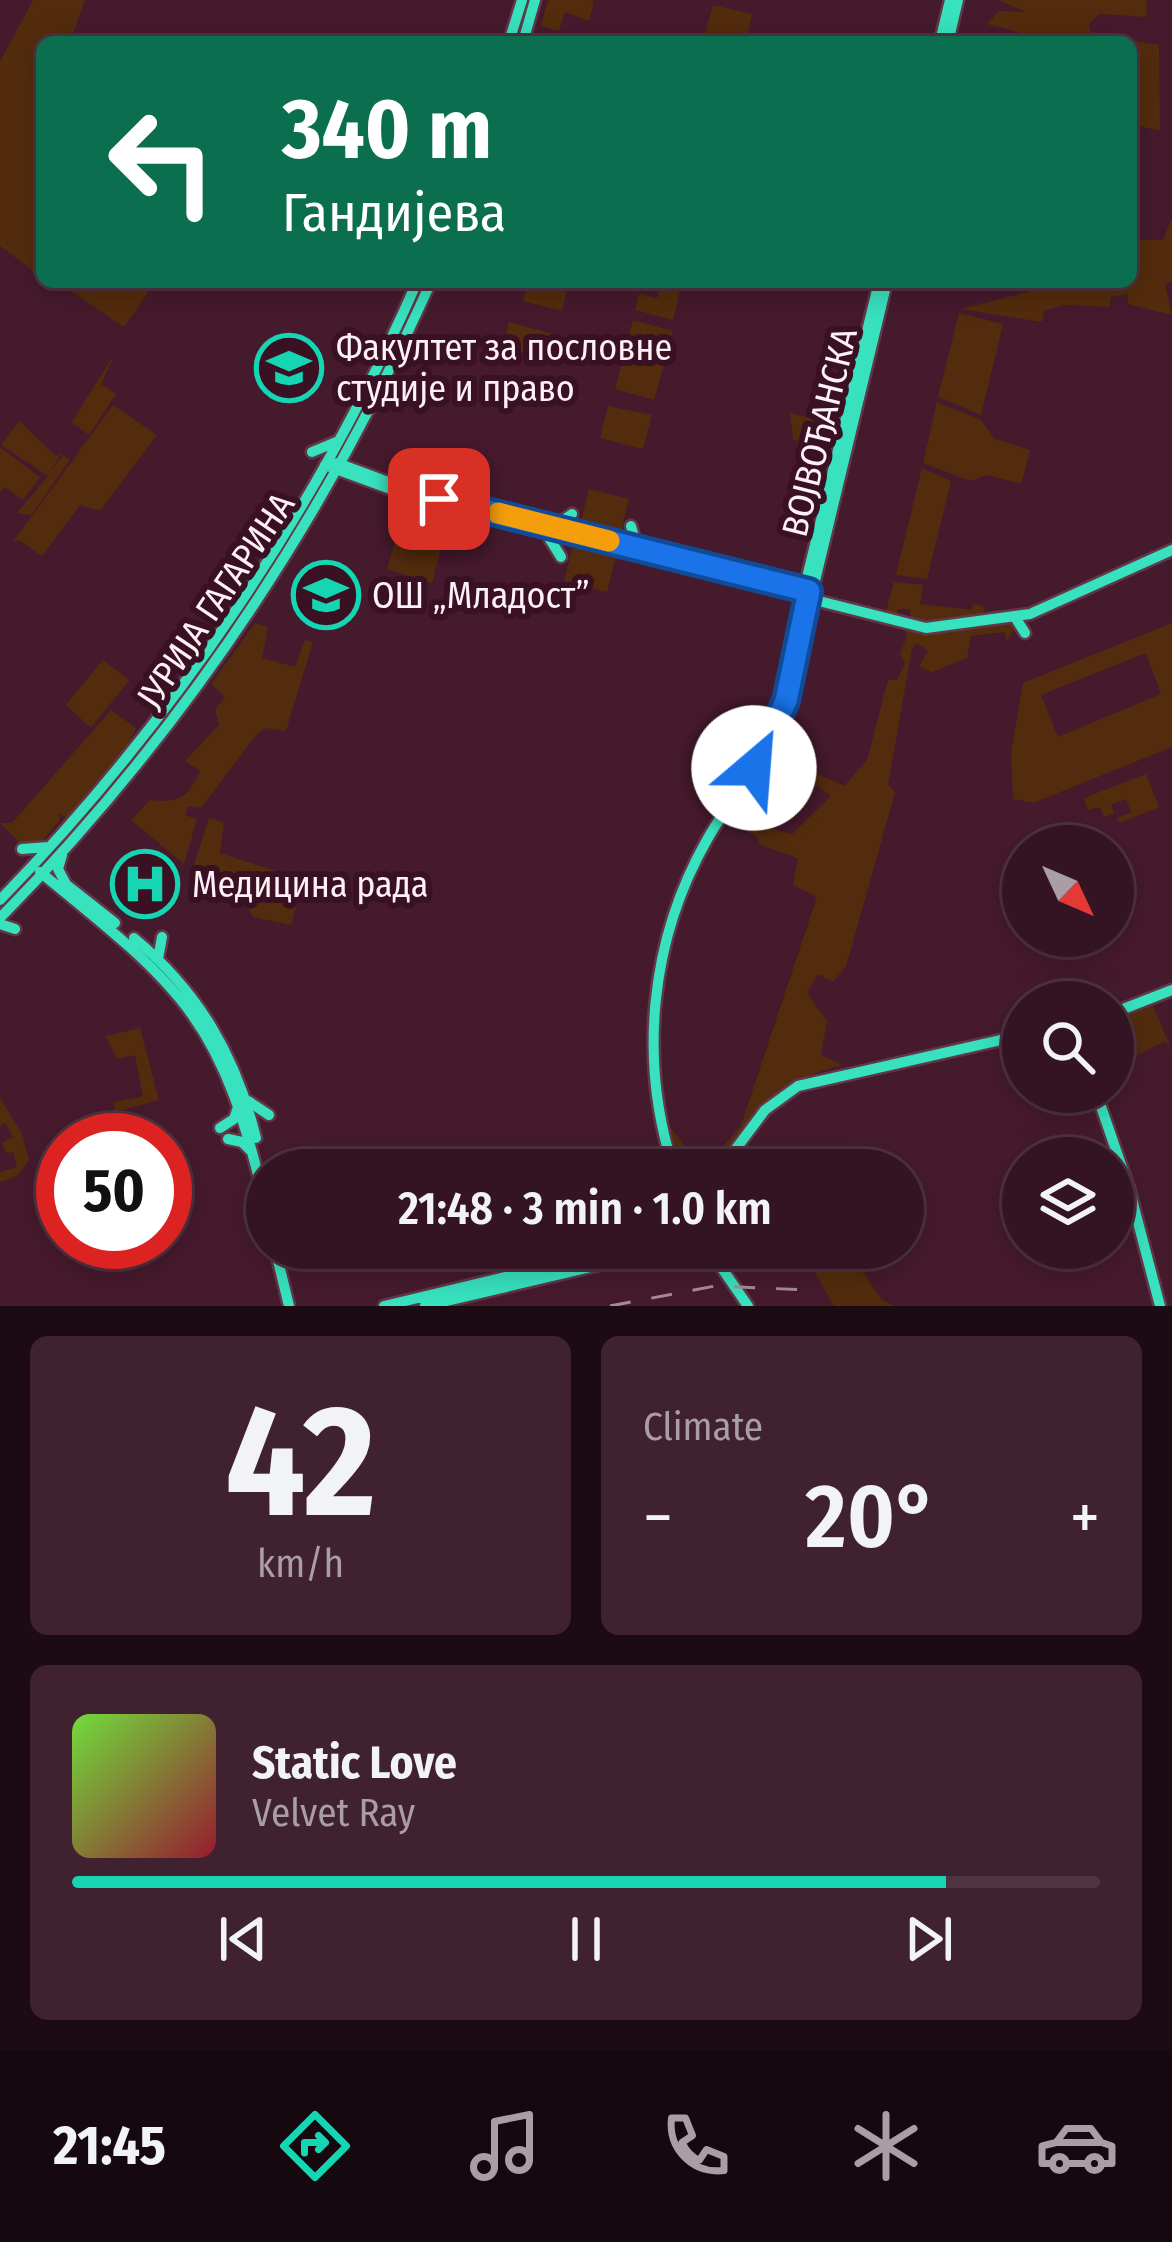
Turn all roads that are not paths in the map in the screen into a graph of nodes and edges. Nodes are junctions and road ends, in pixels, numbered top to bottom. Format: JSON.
{"nodes":[{"id":1,"x":522,"y":0,"type":"edge"},
{"id":2,"x":535,"y":0,"type":"edge"},
{"id":3,"x":954,"y":0,"type":"edge"},
{"id":4,"x":511,"y":36,"type":"edge"},
{"id":5,"x":525,"y":36,"type":"edge"},
{"id":6,"x":945,"y":36,"type":"edge"},
{"id":7,"x":414,"y":288,"type":"edge"},
{"id":8,"x":428,"y":288,"type":"edge"},
{"id":9,"x":882,"y":288,"type":"edge"},
{"id":10,"x":348,"y":437,"type":"junction"},
{"id":11,"x":332,"y":465,"type":"junction"},
{"id":12,"x":360,"y":476,"type":"junction"},
{"id":13,"x":319,"y":489,"type":"junction"},
{"id":14,"x":572,"y":514,"type":"dead end"},
{"id":15,"x":631,"y":526,"type":"dead end"},
{"id":16,"x":544,"y":528,"type":"junction"},
{"id":17,"x":1172,"y":550,"type":"edge"},
{"id":18,"x":647,"y":554,"type":"junction"},
{"id":19,"x":561,"y":556,"type":"dead end"},
{"id":20,"x":620,"y":568,"type":"dead end"},
{"id":21,"x":808,"y":594,"type":"junction"},
{"id":22,"x":1016,"y":617,"type":"junction"},
{"id":23,"x":1025,"y":633,"type":"dead end"},
{"id":24,"x":59,"y":847,"type":"junction"},
{"id":25,"x":40,"y":868,"type":"junction"},
{"id":26,"x":23,"y":886,"type":"junction"},
{"id":27,"x":64,"y":887,"type":"junction"},
{"id":28,"x":0,"y":900,"type":"edge"},
{"id":29,"x":0,"y":921,"type":"edge"},
{"id":30,"x":15,"y":929,"type":"dead end"},
{"id":31,"x":136,"y":940,"type":"junction"},
{"id":32,"x":158,"y":959,"type":"junction"},
{"id":33,"x":1172,"y":986,"type":"edge"},
{"id":34,"x":1134,"y":1001,"type":"edge"},
{"id":35,"x":1002,"y":1042,"type":"edge"},
{"id":36,"x":243,"y":1100,"type":"junction"},
{"id":37,"x":1107,"y":1113,"type":"edge"},
{"id":38,"x":252,"y":1149,"type":"edge"},
{"id":39,"x":255,"y":1149,"type":"edge"},
{"id":40,"x":257,"y":1149,"type":"edge"},
{"id":41,"x":667,"y":1149,"type":"edge"},
{"id":42,"x":739,"y":1149,"type":"edge"},
{"id":43,"x":284,"y":1269,"type":"edge"},
{"id":44,"x":549,"y":1269,"type":"edge"},
{"id":45,"x":560,"y":1269,"type":"edge"},
{"id":46,"x":718,"y":1269,"type":"edge"},
{"id":47,"x":480,"y":1288,"type":"junction"},
{"id":48,"x":293,"y":1305,"type":"edge"},
{"id":49,"x":385,"y":1306,"type":"edge"},
{"id":50,"x":425,"y":1306,"type":"edge"},
{"id":51,"x":743,"y":1306,"type":"edge"},
{"id":52,"x":1163,"y":1306,"type":"edge"}],
"edges":[{"from":1,"to":4,"type":"main road"},
{"from":2,"to":5,"type":"main road"},
{"from":3,"to":6,"type":"main road"},
{"from":7,"to":10,"type":"main road","name":"ЈУРИЈА ГАГАРИНА"},
{"from":8,"to":10,"type":"main road","name":"ЈУРИЈА ГАГАРИНА"},
{"from":9,"to":21,"type":"main road","name":"ВОЈВОЂАНСКА"},
{"from":10,"to":11,"type":"main road","name":"ЈУРИЈА ГАГАРИНА"},
{"from":10,"to":12,"type":"main road"},
{"from":10,"to":13,"type":"main road"},
{"from":11,"to":12,"type":"main road"},
{"from":11,"to":13,"type":"main road","name":"ЈУРИЈА ГАГАРИНА"},
{"from":12,"to":13,"type":"main road"},
{"from":12,"to":16,"type":"main road"},
{"from":13,"to":24,"type":"main road","name":"ЈУРИЈА ГАГАРИНА"},
{"from":14,"to":16,"type":"main road"},
{"from":15,"to":18,"type":"main road"},
{"from":16,"to":18,"type":"main road"},
{"from":16,"to":19,"type":"main road"},
{"from":17,"to":22,"type":"main road"},
{"from":18,"to":20,"type":"main road"},
{"from":18,"to":21,"type":"main road"},
{"from":21,"to":22,"type":"main road"},
{"from":21,"to":41,"type":"main road","name":"ВОЈВОЂАНСКА"},
{"from":22,"to":23,"type":"main road"},
{"from":24,"to":25,"type":"main road","name":"ЈУРИЈА ГАГАРИНА"},
{"from":24,"to":26,"type":"main road"},
{"from":24,"to":27,"type":"main road"},
{"from":25,"to":26,"type":"main road","name":"ЈУРИЈА ГАГАРИНА"},
{"from":25,"to":27,"type":"main road"},
{"from":26,"to":27,"type":"main road"},
{"from":26,"to":28,"type":"main road","name":"ЈУРИЈА ГАГАРИНА"},
{"from":26,"to":29,"type":"main road","name":"ЈУРИЈА ГАГАРИНА"},
{"from":27,"to":31,"type":"main road"},
{"from":27,"to":36,"type":"main road"},
{"from":29,"to":30,"type":"main road"},
{"from":31,"to":32,"type":"main road"},
{"from":31,"to":32,"type":"main road"},
{"from":32,"to":36,"type":"main road"},
{"from":33,"to":34,"type":"main road"},
{"from":35,"to":42,"type":"main road"},
{"from":36,"to":38,"type":"main road"},
{"from":36,"to":39,"type":"main road"},
{"from":36,"to":40,"type":"main road"},
{"from":37,"to":52,"type":"main road"},
{"from":43,"to":48,"type":"main road"},
{"from":44,"to":47,"type":"main road"},
{"from":45,"to":47,"type":"main road"},
{"from":46,"to":51,"type":"main road"},
{"from":47,"to":49,"type":"main road"},
{"from":47,"to":50,"type":"main road"}]}
